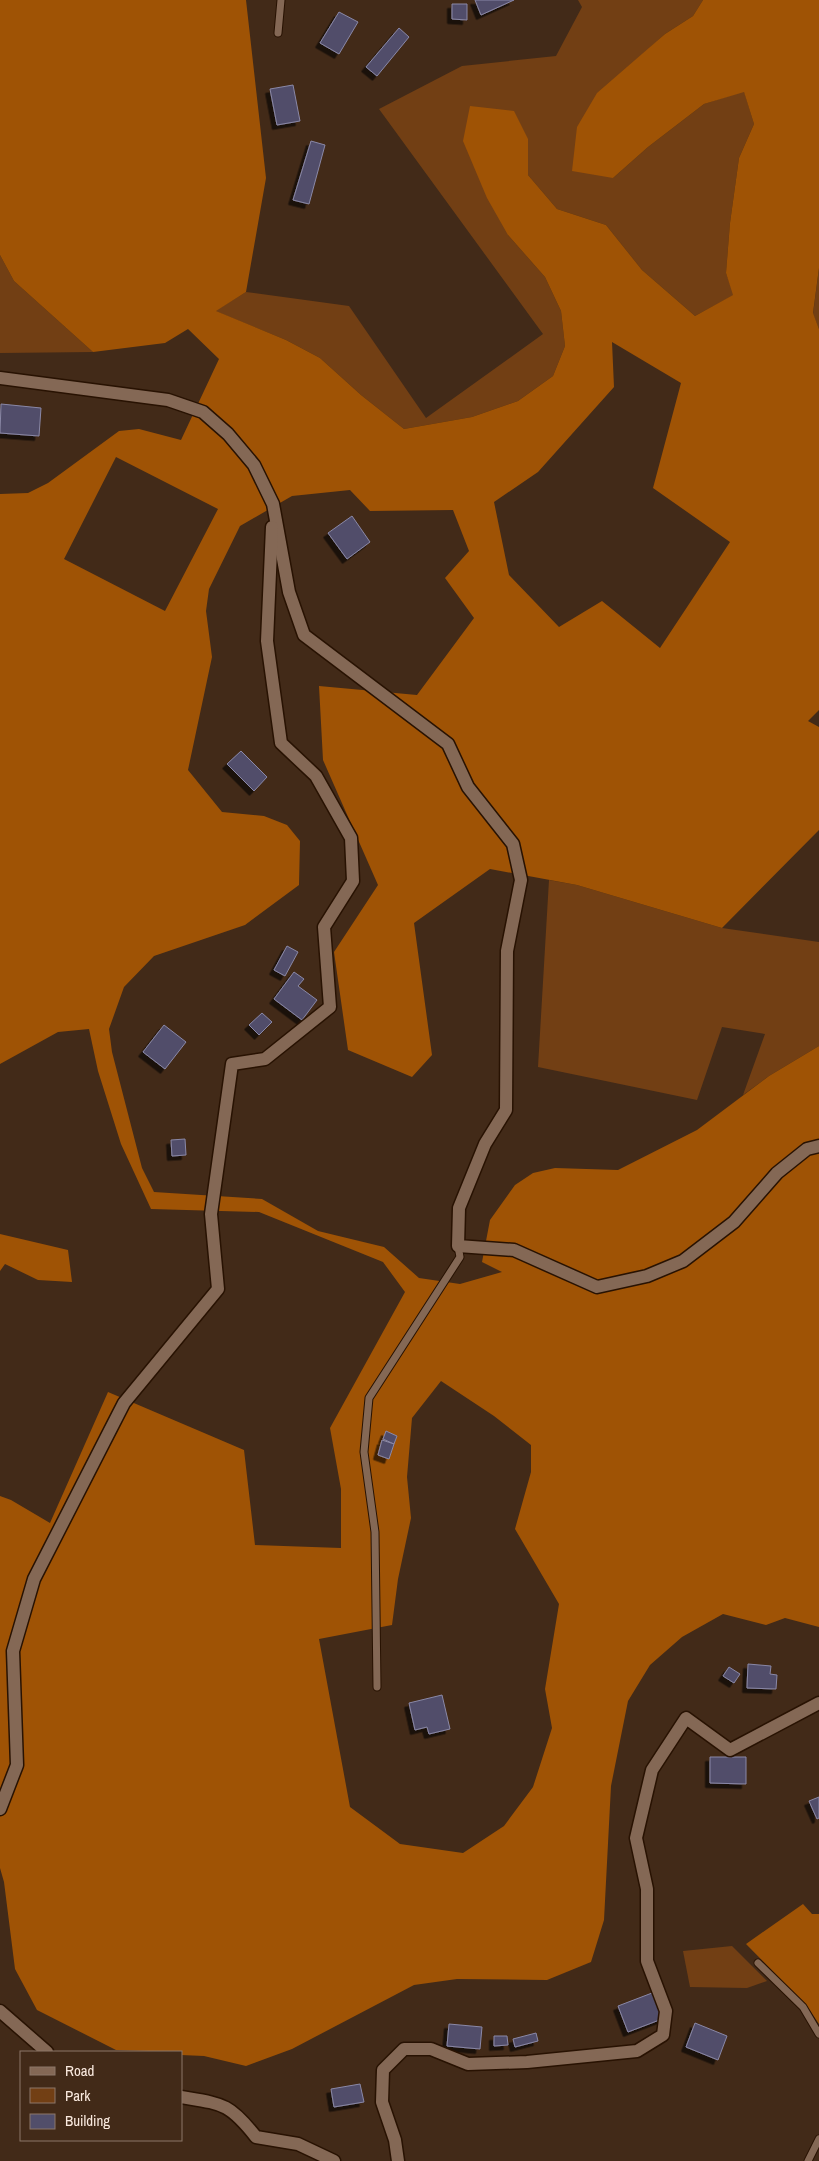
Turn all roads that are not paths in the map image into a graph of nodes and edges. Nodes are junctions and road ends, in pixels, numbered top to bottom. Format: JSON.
{"nodes":[{"id":1,"x":281,"y":0,"type":"edge"},
{"id":2,"x":278,"y":32,"type":"dead end"},
{"id":3,"x":0,"y":378,"type":"edge"},
{"id":4,"x":273,"y":504,"type":"junction"},
{"id":5,"x":819,"y":1146,"type":"edge"},
{"id":6,"x":458,"y":1246,"type":"junction"},
{"id":7,"x":377,"y":1687,"type":"dead end"},
{"id":8,"x":819,"y":1702,"type":"edge"},
{"id":9,"x":0,"y":1809,"type":"edge"},
{"id":10,"x":758,"y":1963,"type":"dead end"},
{"id":11,"x":0,"y":2011,"type":"edge"},
{"id":12,"x":819,"y":2034,"type":"edge"},
{"id":13,"x":46,"y":2051,"type":"edge"},
{"id":14,"x":182,"y":2097,"type":"edge"},
{"id":15,"x":819,"y":2140,"type":"edge"},
{"id":16,"x":334,"y":2161,"type":"edge"},
{"id":17,"x":398,"y":2161,"type":"edge"},
{"id":18,"x":808,"y":2161,"type":"edge"}],
"edges":[{"from":1,"to":2,"type":"lane"},
{"from":3,"to":4,"type":"street"},
{"from":4,"to":6,"type":"street"},
{"from":4,"to":9,"type":"street"},
{"from":5,"to":6,"type":"street"},
{"from":6,"to":7,"type":"lane"},
{"from":8,"to":17,"type":"street"},
{"from":10,"to":12,"type":"lane"},
{"from":11,"to":13,"type":"street"},
{"from":14,"to":16,"type":"street"},
{"from":15,"to":18,"type":"lane"}]}
